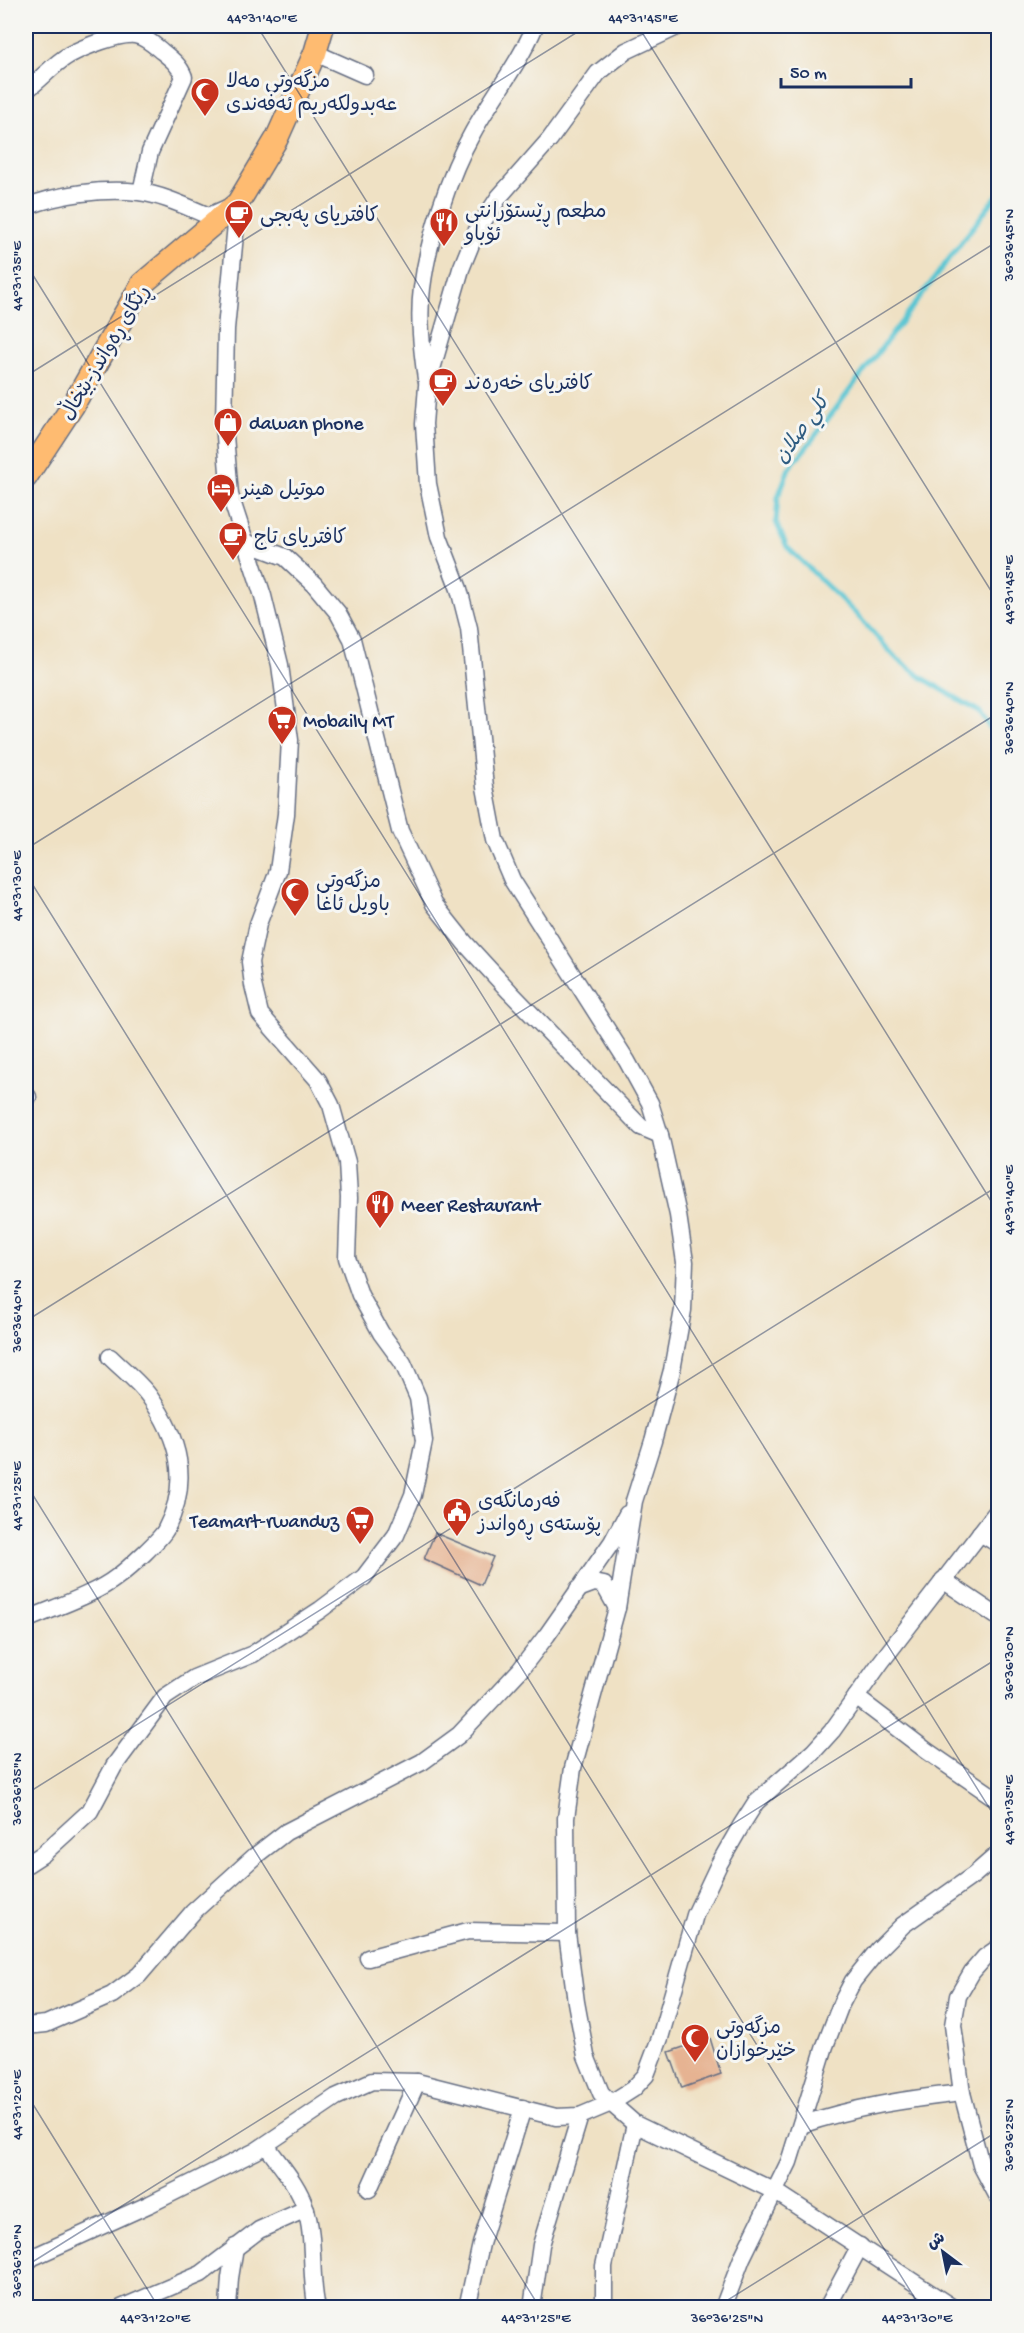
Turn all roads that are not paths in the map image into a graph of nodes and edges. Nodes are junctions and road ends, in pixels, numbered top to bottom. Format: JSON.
{"nodes":[{"id":1,"x":322,"y":26,"type":"edge"},
{"id":2,"x":535,"y":26,"type":"edge"},
{"id":3,"x":679,"y":26,"type":"edge"},
{"id":4,"x":315,"y":53,"type":"junction"},
{"id":5,"x":365,"y":75,"type":"dead end"},
{"id":6,"x":26,"y":90,"type":"edge"},
{"id":7,"x":141,"y":192,"type":"junction"},
{"id":8,"x":238,"y":202,"type":"junction"},
{"id":9,"x":26,"y":207,"type":"edge"},
{"id":10,"x":427,"y":386,"type":"junction"},
{"id":11,"x":26,"y":477,"type":"edge"},
{"id":12,"x":245,"y":542,"type":"junction"},
{"id":13,"x":660,"y":1135,"type":"junction"},
{"id":14,"x":110,"y":1357,"type":"dead end"},
{"id":15,"x":634,"y":1501,"type":"junction"},
{"id":16,"x":999,"y":1510,"type":"edge"},
{"id":17,"x":980,"y":1533,"type":"junction"},
{"id":18,"x":999,"y":1544,"type":"edge"},
{"id":19,"x":943,"y":1580,"type":"junction"},
{"id":20,"x":578,"y":1589,"type":"junction"},
{"id":21,"x":617,"y":1608,"type":"junction"},
{"id":22,"x":999,"y":1617,"type":"edge"},
{"id":23,"x":26,"y":1620,"type":"edge"},
{"id":24,"x":856,"y":1697,"type":"junction"},
{"id":25,"x":999,"y":1800,"type":"edge"},
{"id":26,"x":999,"y":1854,"type":"edge"},
{"id":27,"x":26,"y":1864,"type":"edge"},
{"id":28,"x":567,"y":1933,"type":"junction"},
{"id":29,"x":999,"y":1948,"type":"edge"},
{"id":30,"x":368,"y":1958,"type":"dead end"},
{"id":31,"x":26,"y":2026,"type":"edge"},
{"id":32,"x":417,"y":2082,"type":"junction"},
{"id":33,"x":962,"y":2093,"type":"junction"},
{"id":34,"x":611,"y":2103,"type":"junction"},
{"id":35,"x":523,"y":2108,"type":"junction"},
{"id":36,"x":580,"y":2116,"type":"junction"},
{"id":37,"x":635,"y":2124,"type":"junction"},
{"id":38,"x":801,"y":2125,"type":"junction"},
{"id":39,"x":266,"y":2145,"type":"junction"},
{"id":40,"x":369,"y":2189,"type":"dead end"},
{"id":41,"x":776,"y":2192,"type":"junction"},
{"id":42,"x":999,"y":2197,"type":"edge"},
{"id":43,"x":306,"y":2209,"type":"junction"},
{"id":44,"x":860,"y":2246,"type":"junction"},
{"id":45,"x":235,"y":2247,"type":"junction"},
{"id":46,"x":26,"y":2263,"type":"edge"},
{"id":47,"x":121,"y":2307,"type":"edge"},
{"id":48,"x":228,"y":2307,"type":"edge"},
{"id":49,"x":316,"y":2307,"type":"edge"},
{"id":50,"x":467,"y":2307,"type":"edge"},
{"id":51,"x":532,"y":2307,"type":"edge"},
{"id":52,"x":604,"y":2307,"type":"edge"},
{"id":53,"x":723,"y":2307,"type":"edge"},
{"id":54,"x":826,"y":2307,"type":"edge"},
{"id":55,"x":952,"y":2307,"type":"edge"}],
"edges":[{"from":1,"to":4,"type":"main road","name":"ڕێگای ڕەواندز-بێخاڵ"},
{"from":2,"to":10,"type":"street"},
{"from":3,"to":10,"type":"street"},
{"from":4,"to":5,"type":"street"},
{"from":4,"to":8,"type":"main road","name":"ڕێگای ڕەواندز-بێخاڵ"},
{"from":6,"to":7,"type":"street"},
{"from":7,"to":8,"type":"street"},
{"from":7,"to":9,"type":"street"},
{"from":8,"to":11,"type":"main road","name":"ڕێگای ڕەواندز-بێخاڵ"},
{"from":8,"to":12,"type":"street"},
{"from":10,"to":13,"type":"street"},
{"from":12,"to":13,"type":"street"},
{"from":12,"to":27,"type":"street"},
{"from":13,"to":15,"type":"street"},
{"from":14,"to":23,"type":"street"},
{"from":15,"to":20,"type":"street"},
{"from":15,"to":21,"type":"street"},
{"from":16,"to":17,"type":"street"},
{"from":17,"to":18,"type":"street"},
{"from":17,"to":19,"type":"street"},
{"from":19,"to":22,"type":"street"},
{"from":19,"to":24,"type":"street"},
{"from":20,"to":21,"type":"street"},
{"from":20,"to":31,"type":"street"},
{"from":21,"to":28,"type":"street"},
{"from":24,"to":25,"type":"street"},
{"from":24,"to":34,"type":"street"},
{"from":26,"to":38,"type":"street"},
{"from":28,"to":30,"type":"street"},
{"from":28,"to":34,"type":"street"},
{"from":29,"to":33,"type":"street"},
{"from":32,"to":35,"type":"street"},
{"from":32,"to":39,"type":"street"},
{"from":32,"to":40,"type":"street"},
{"from":33,"to":38,"type":"street"},
{"from":33,"to":42,"type":"street"},
{"from":34,"to":36,"type":"street"},
{"from":34,"to":37,"type":"street"},
{"from":35,"to":36,"type":"street"},
{"from":35,"to":50,"type":"street"},
{"from":36,"to":51,"type":"street"},
{"from":37,"to":41,"type":"street"},
{"from":37,"to":52,"type":"street"},
{"from":38,"to":41,"type":"street"},
{"from":39,"to":43,"type":"street"},
{"from":39,"to":46,"type":"street"},
{"from":41,"to":44,"type":"street"},
{"from":41,"to":53,"type":"street"},
{"from":43,"to":45,"type":"street"},
{"from":43,"to":49,"type":"street"},
{"from":44,"to":54,"type":"street"},
{"from":44,"to":55,"type":"street"},
{"from":45,"to":47,"type":"street"},
{"from":45,"to":48,"type":"street"}]}
